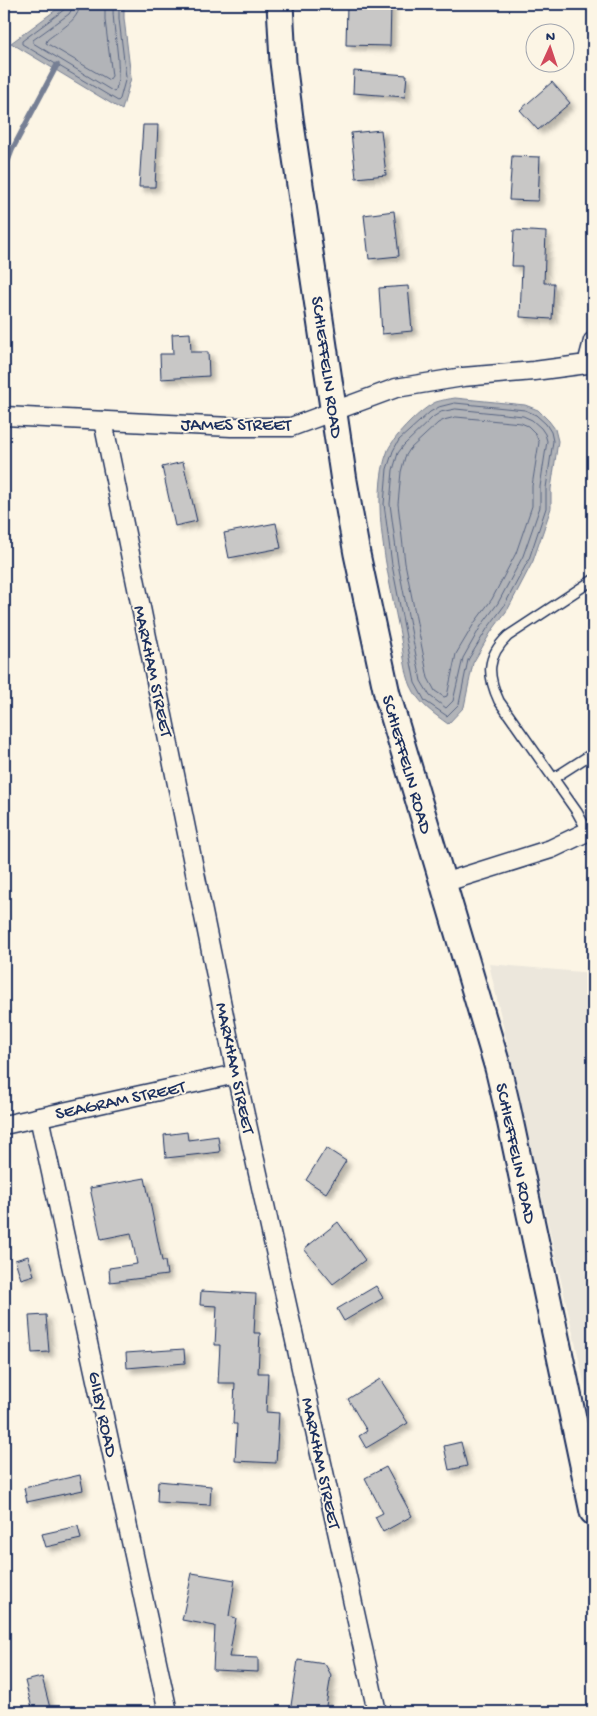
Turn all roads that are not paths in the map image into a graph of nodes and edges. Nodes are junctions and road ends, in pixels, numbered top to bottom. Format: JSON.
{"nodes":[{"id":1,"x":280,"y":4,"type":"edge"},
{"id":2,"x":593,"y":342,"type":"edge"},
{"id":3,"x":334,"y":410,"type":"junction"},
{"id":4,"x":4,"y":416,"type":"edge"},
{"id":5,"x":103,"y":421,"type":"junction"},
{"id":6,"x":593,"y":580,"type":"edge"},
{"id":7,"x":593,"y":753,"type":"edge"},
{"id":8,"x":554,"y":778,"type":"junction"},
{"id":9,"x":591,"y":830,"type":"edge"},
{"id":10,"x":443,"y":883,"type":"junction"},
{"id":11,"x":236,"y":1074,"type":"junction"},
{"id":12,"x":39,"y":1117,"type":"junction"},
{"id":13,"x":4,"y":1125,"type":"edge"},
{"id":14,"x":593,"y":1512,"type":"edge"},
{"id":15,"x":168,"y":1712,"type":"edge"},
{"id":16,"x":377,"y":1712,"type":"edge"}],
"edges":[{"from":1,"to":3,"type":"street","name":"SCHIEFFELIN ROAD"},
{"from":2,"to":3,"type":"street","name":"JAMES STREET"},
{"from":3,"to":5,"type":"street","name":"JAMES STREET"},
{"from":3,"to":10,"type":"street","name":"SCHIEFFELIN ROAD"},
{"from":4,"to":5,"type":"street","name":"JAMES STREET"},
{"from":5,"to":11,"type":"street","name":"MARKHAM STREET"},
{"from":6,"to":8,"type":"lane"},
{"from":7,"to":8,"type":"lane"},
{"from":8,"to":9,"type":"lane"},
{"from":9,"to":10,"type":"street"},
{"from":10,"to":14,"type":"street","name":"SCHIEFFELIN ROAD"},
{"from":11,"to":12,"type":"street","name":"SEAGRAM STREET"},
{"from":11,"to":16,"type":"street","name":"MARKHAM STREET"},
{"from":12,"to":13,"type":"street","name":"SEAGRAM STREET"},
{"from":12,"to":15,"type":"street","name":"GILBY ROAD"}]}
